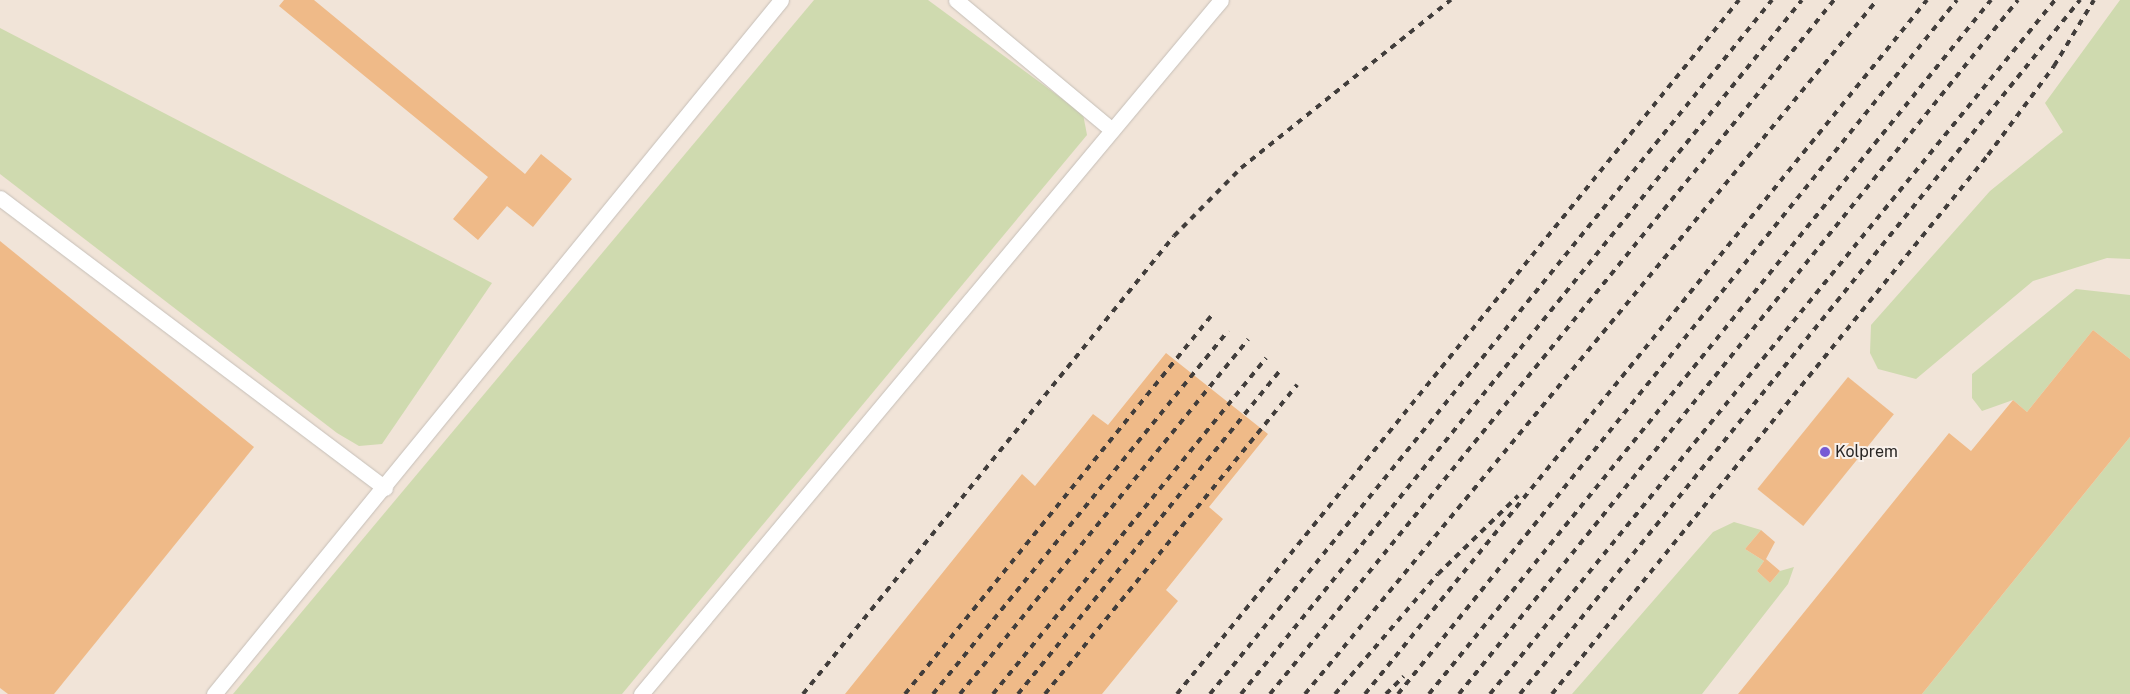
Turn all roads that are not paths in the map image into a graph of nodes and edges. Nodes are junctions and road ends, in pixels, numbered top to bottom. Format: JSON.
{"nodes":[{"id":1,"x":782,"y":0,"type":"edge"},
{"id":2,"x":956,"y":0,"type":"edge"},
{"id":3,"x":1221,"y":0,"type":"edge"},
{"id":4,"x":1112,"y":130,"type":"junction"},
{"id":5,"x":0,"y":198,"type":"edge"},
{"id":6,"x":385,"y":488,"type":"junction"},
{"id":7,"x":214,"y":694,"type":"edge"},
{"id":8,"x":640,"y":694,"type":"edge"}],
"edges":[{"from":1,"to":6,"type":"lane"},
{"from":2,"to":4,"type":"lane"},
{"from":3,"to":4,"type":"lane"},
{"from":4,"to":8,"type":"lane"},
{"from":5,"to":6,"type":"lane"},
{"from":6,"to":7,"type":"lane"}]}
